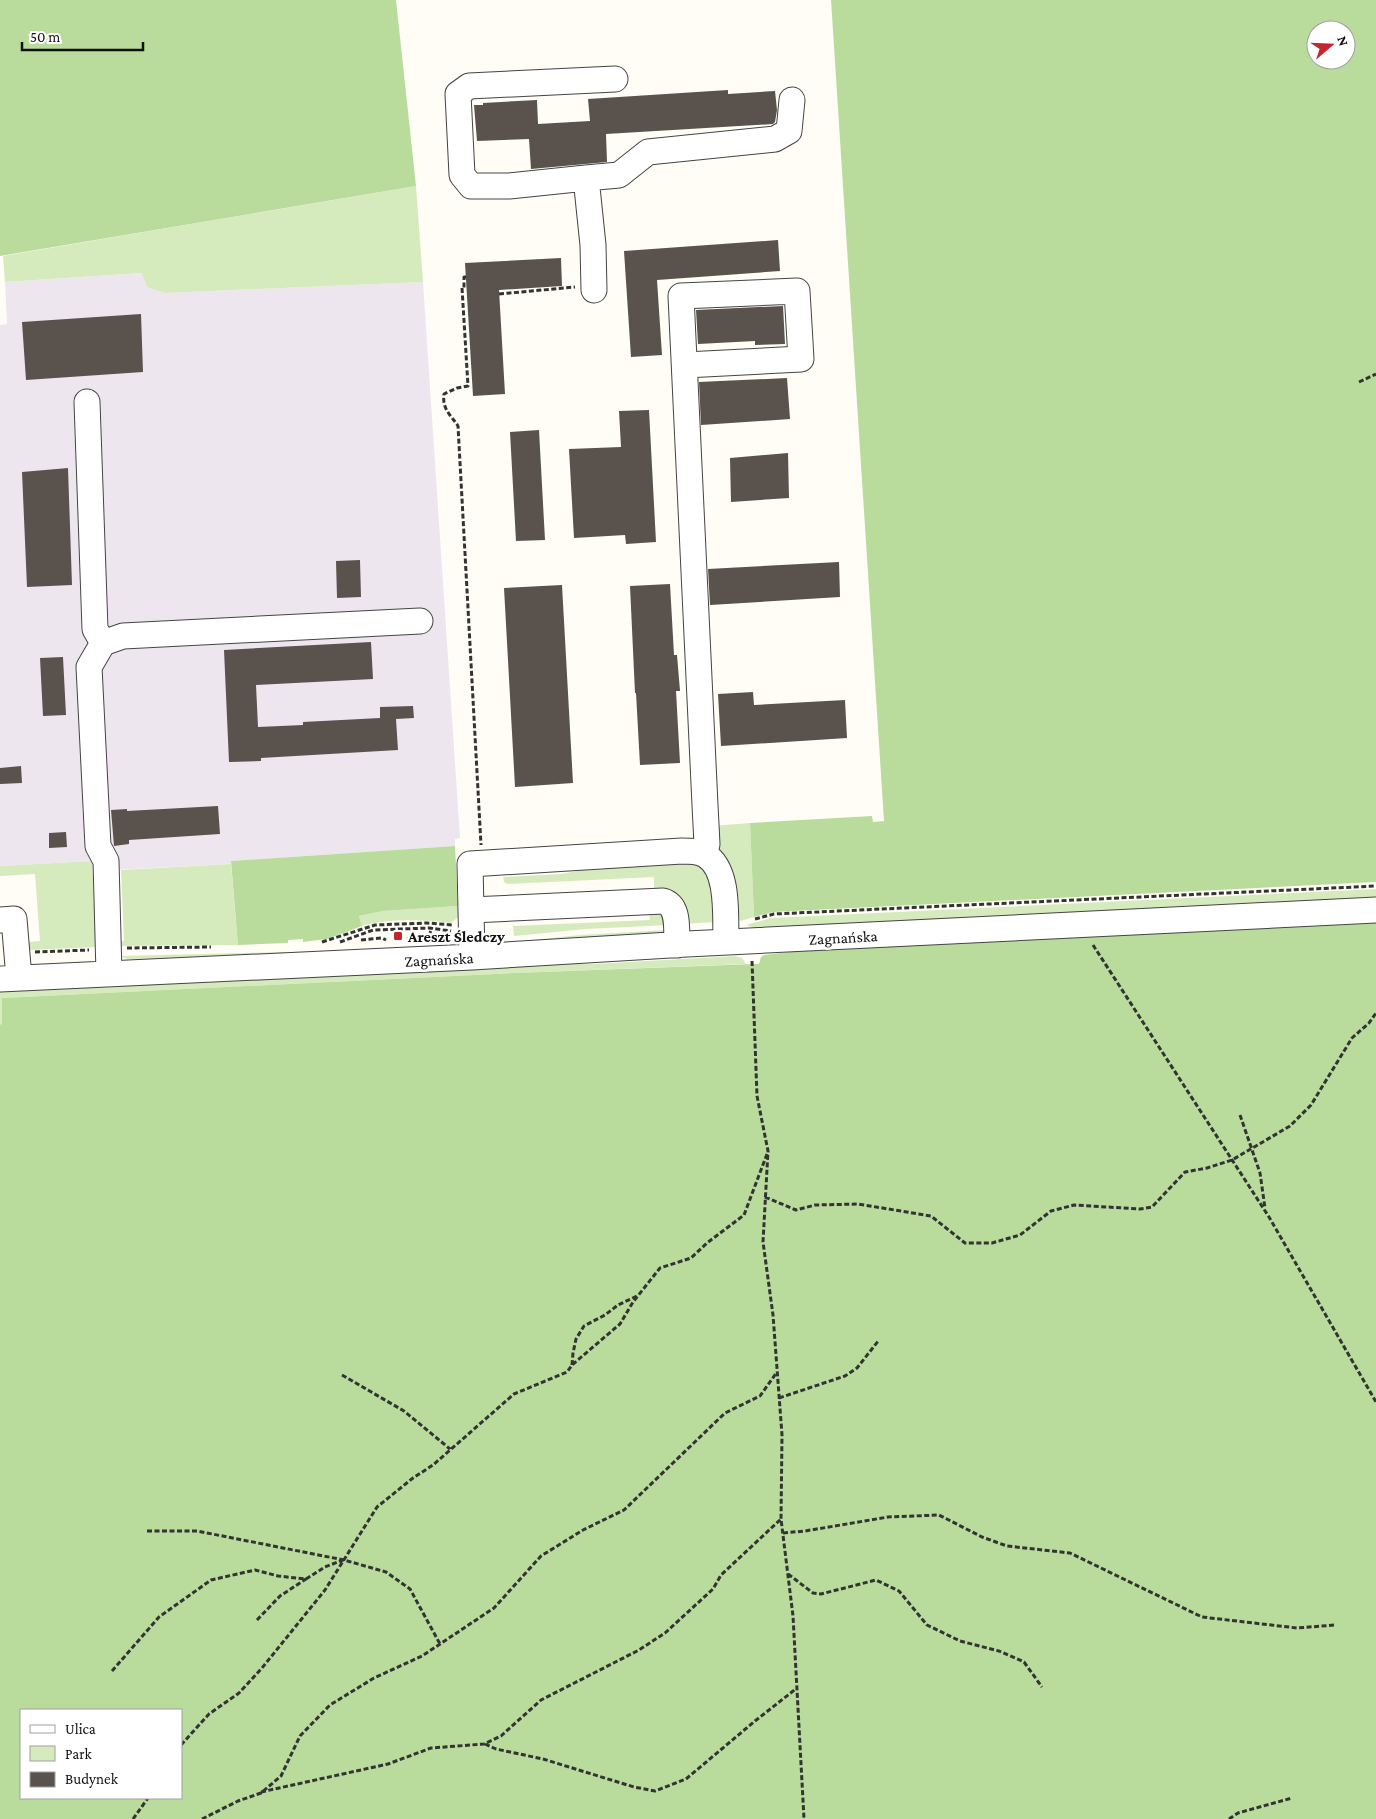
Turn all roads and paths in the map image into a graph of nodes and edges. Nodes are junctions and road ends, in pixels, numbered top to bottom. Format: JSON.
{"nodes":[{"id":1,"x":615,"y":79,"type":"dead end"},
{"id":2,"x":792,"y":100,"type":"dead end"},
{"id":3,"x":586,"y":178,"type":"junction"},
{"id":4,"x":466,"y":277,"type":"dead end"},
{"id":5,"x":586,"y":289,"type":"joint"},
{"id":6,"x":499,"y":294,"type":"dead end"},
{"id":7,"x":684,"y":365,"type":"junction"},
{"id":8,"x":1376,"y":374,"type":"edge"},
{"id":9,"x":1359,"y":382,"type":"dead end"},
{"id":10,"x":87,"y":402,"type":"dead end"},
{"id":11,"x":420,"y":621,"type":"dead end"},
{"id":12,"x":103,"y":643,"type":"junction"},
{"id":13,"x":484,"y":848,"type":"dead end"},
{"id":14,"x":704,"y":855,"type":"junction"},
{"id":15,"x":1376,"y":886,"type":"edge"},
{"id":16,"x":1376,"y":910,"type":"edge"},
{"id":17,"x":465,"y":917,"type":"junction"},
{"id":18,"x":0,"y":920,"type":"edge"},
{"id":19,"x":433,"y":923,"type":"junction"},
{"id":20,"x":1080,"y":925,"type":"junction"},
{"id":21,"x":750,"y":932,"type":"junction"},
{"id":22,"x":342,"y":936,"type":"junction"},
{"id":23,"x":400,"y":939,"type":"dead end"},
{"id":24,"x":393,"y":940,"type":"dead end"},
{"id":25,"x":359,"y":941,"type":"dead end"},
{"id":26,"x":726,"y":942,"type":"junction"},
{"id":27,"x":316,"y":943,"type":"dead end"},
{"id":28,"x":677,"y":945,"type":"junction"},
{"id":29,"x":346,"y":946,"type":"dead end"},
{"id":30,"x":219,"y":947,"type":"dead end"},
{"id":31,"x":122,"y":948,"type":"dead end"},
{"id":32,"x":97,"y":949,"type":"dead end"},
{"id":33,"x":28,"y":953,"type":"dead end"},
{"id":34,"x":472,"y":957,"type":"junction"},
{"id":35,"x":109,"y":974,"type":"junction"},
{"id":36,"x":9,"y":978,"type":"edge"},
{"id":37,"x":1376,"y":1013,"type":"edge"},
{"id":38,"x":1240,"y":1114,"type":"dead end"},
{"id":39,"x":1252,"y":1149,"type":"junction"},
{"id":40,"x":768,"y":1151,"type":"junction"},
{"id":41,"x":1232,"y":1160,"type":"junction"},
{"id":42,"x":765,"y":1197,"type":"junction"},
{"id":43,"x":1266,"y":1211,"type":"junction"},
{"id":44,"x":638,"y":1295,"type":"junction"},
{"id":45,"x":879,"y":1340,"type":"dead end"},
{"id":46,"x":572,"y":1365,"type":"junction"},
{"id":47,"x":777,"y":1371,"type":"junction"},
{"id":48,"x":342,"y":1375,"type":"dead end"},
{"id":49,"x":779,"y":1398,"type":"junction"},
{"id":50,"x":1376,"y":1402,"type":"edge"},
{"id":51,"x":450,"y":1449,"type":"junction"},
{"id":52,"x":781,"y":1519,"type":"junction"},
{"id":53,"x":147,"y":1531,"type":"dead end"},
{"id":54,"x":783,"y":1533,"type":"junction"},
{"id":55,"x":344,"y":1560,"type":"junction"},
{"id":56,"x":788,"y":1574,"type":"junction"},
{"id":57,"x":306,"y":1579,"type":"junction"},
{"id":58,"x":257,"y":1620,"type":"dead end"},
{"id":59,"x":1335,"y":1625,"type":"dead end"},
{"id":60,"x":440,"y":1644,"type":"junction"},
{"id":61,"x":112,"y":1671,"type":"dead end"},
{"id":62,"x":1042,"y":1687,"type":"dead end"},
{"id":63,"x":797,"y":1688,"type":"junction"},
{"id":64,"x":182,"y":1744,"type":"edge"},
{"id":65,"x":484,"y":1744,"type":"junction"},
{"id":66,"x":261,"y":1792,"type":"junction"},
{"id":67,"x":1292,"y":1798,"type":"dead end"},
{"id":68,"x":147,"y":1799,"type":"edge"},
{"id":69,"x":133,"y":1819,"type":"edge"},
{"id":70,"x":202,"y":1819,"type":"edge"},
{"id":71,"x":804,"y":1819,"type":"edge"},
{"id":72,"x":1229,"y":1819,"type":"edge"}],
"edges":[{"from":1,"to":3,"type":"street"},
{"from":2,"to":3,"type":"street"},
{"from":3,"to":5,"type":"street"},
{"from":4,"to":13,"type":"path"},
{"from":5,"to":6,"type":"path"},
{"from":7,"to":7,"type":"street"},
{"from":7,"to":14,"type":"street"},
{"from":8,"to":9,"type":"path"},
{"from":10,"to":12,"type":"street"},
{"from":11,"to":12,"type":"street"},
{"from":12,"to":35,"type":"street"},
{"from":14,"to":17,"type":"street"},
{"from":14,"to":26,"type":"street"},
{"from":15,"to":21,"type":"path"},
{"from":16,"to":20,"type":"street","name":"Zagnańska"},
{"from":17,"to":19,"type":"path"},
{"from":17,"to":28,"type":"street"},
{"from":17,"to":34,"type":"street"},
{"from":18,"to":36,"type":"street"},
{"from":19,"to":22,"type":"path"},
{"from":19,"to":23,"type":"path"},
{"from":20,"to":21,"type":"street","name":"Zagnańska"},
{"from":20,"to":41,"type":"path"},
{"from":21,"to":26,"type":"street","name":"Zagnańska"},
{"from":21,"to":40,"type":"path"},
{"from":22,"to":27,"type":"path"},
{"from":22,"to":29,"type":"path"},
{"from":24,"to":25,"type":"path"},
{"from":26,"to":28,"type":"street","name":"Zagnańska"},
{"from":28,"to":34,"type":"street","name":"Zagnańska"},
{"from":30,"to":31,"type":"path"},
{"from":32,"to":33,"type":"path"},
{"from":34,"to":35,"type":"street","name":"Zagnańska"},
{"from":35,"to":36,"type":"street","name":"Zagnańska"},
{"from":37,"to":39,"type":"path"},
{"from":38,"to":39,"type":"path"},
{"from":39,"to":41,"type":"path"},
{"from":39,"to":43,"type":"path"},
{"from":40,"to":42,"type":"path"},
{"from":40,"to":44,"type":"path"},
{"from":41,"to":42,"type":"path"},
{"from":41,"to":43,"type":"path"},
{"from":42,"to":47,"type":"path"},
{"from":43,"to":50,"type":"path"},
{"from":44,"to":46,"type":"path"},
{"from":44,"to":46,"type":"path"},
{"from":45,"to":49,"type":"path"},
{"from":46,"to":51,"type":"path"},
{"from":47,"to":49,"type":"path"},
{"from":47,"to":60,"type":"path"},
{"from":48,"to":51,"type":"path"},
{"from":49,"to":52,"type":"path"},
{"from":51,"to":55,"type":"path"},
{"from":52,"to":54,"type":"path"},
{"from":52,"to":65,"type":"path"},
{"from":53,"to":55,"type":"path"},
{"from":54,"to":56,"type":"path"},
{"from":54,"to":59,"type":"path"},
{"from":55,"to":57,"type":"path"},
{"from":55,"to":60,"type":"path"},
{"from":55,"to":64,"type":"path"},
{"from":56,"to":62,"type":"path"},
{"from":56,"to":63,"type":"path"},
{"from":57,"to":58,"type":"path"},
{"from":57,"to":61,"type":"path"},
{"from":60,"to":66,"type":"path"},
{"from":63,"to":65,"type":"path"},
{"from":63,"to":71,"type":"path"},
{"from":65,"to":66,"type":"path"},
{"from":66,"to":70,"type":"path"},
{"from":67,"to":72,"type":"path"},
{"from":68,"to":69,"type":"path"}]}
